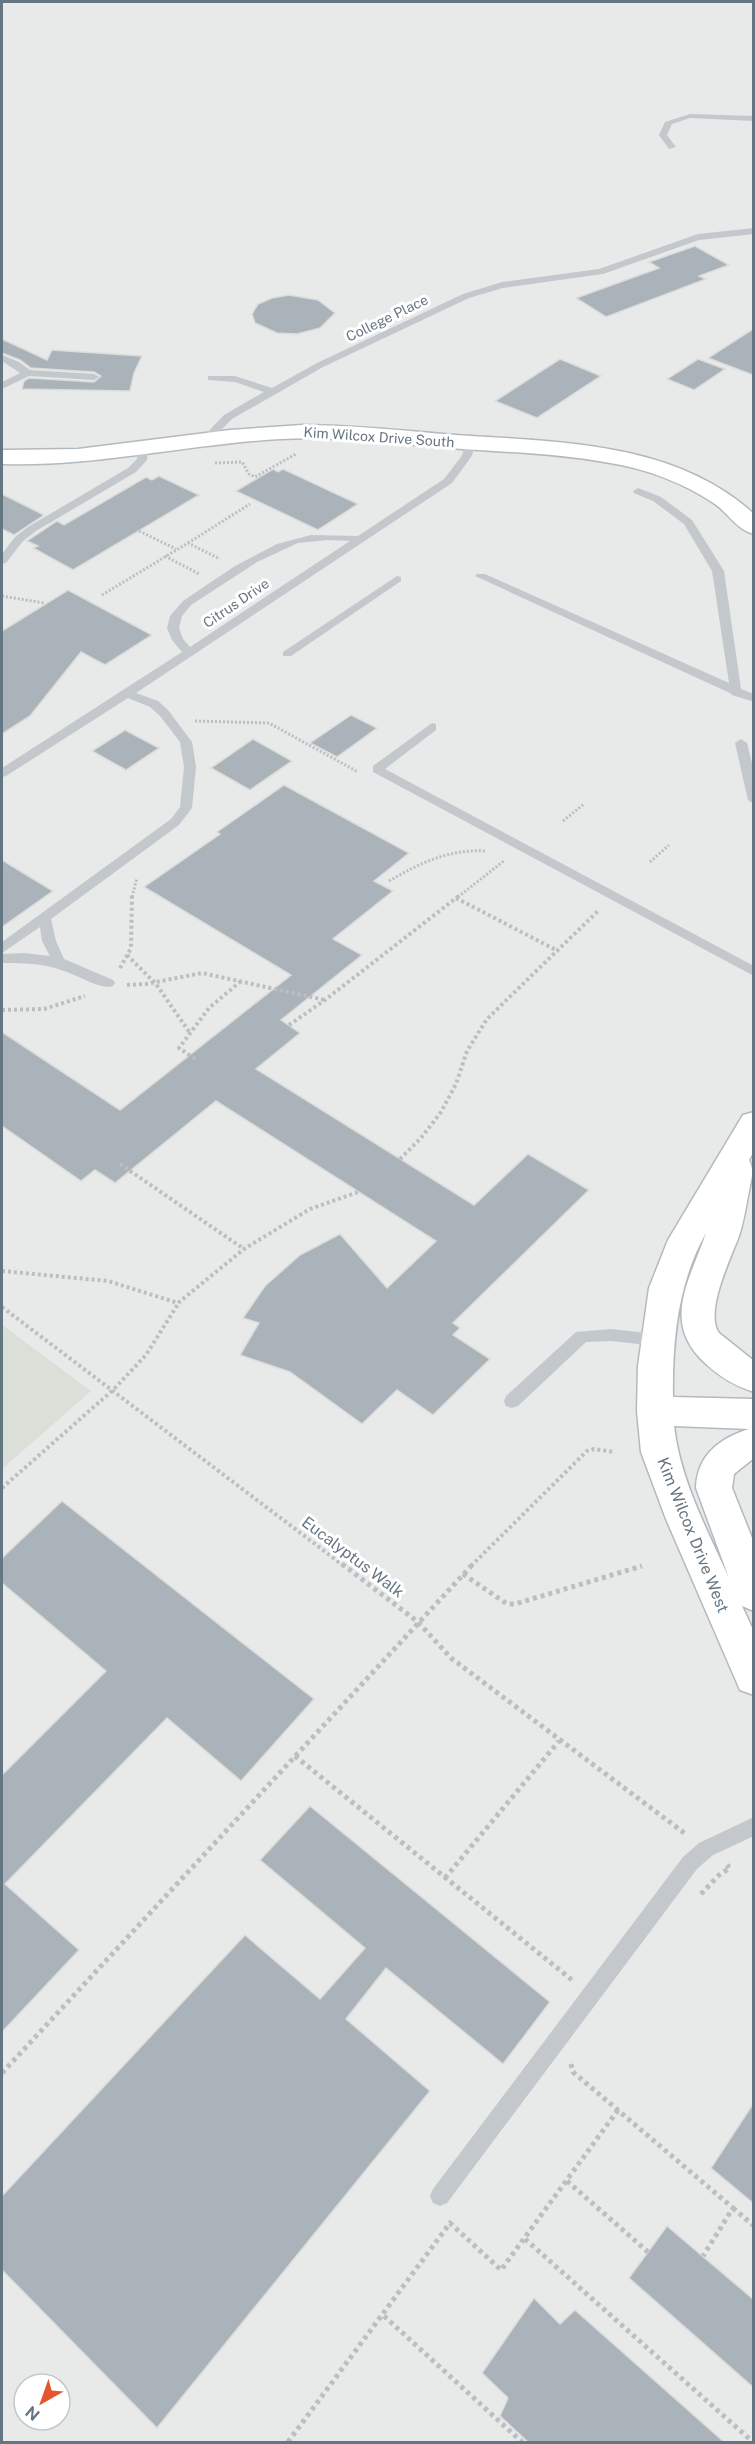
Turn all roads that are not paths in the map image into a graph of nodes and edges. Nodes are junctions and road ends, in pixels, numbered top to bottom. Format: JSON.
{"nodes":[{"id":1,"x":753,"y":119,"type":"edge"},
{"id":2,"x":672,"y":147,"type":"dead end"},
{"id":3,"x":753,"y":231,"type":"edge"},
{"id":4,"x":2,"y":358,"type":"edge"},
{"id":5,"x":27,"y":373,"type":"junction"},
{"id":6,"x":94,"y":377,"type":"dead end"},
{"id":7,"x":211,"y":378,"type":"dead end"},
{"id":8,"x":2,"y":386,"type":"edge"},
{"id":9,"x":272,"y":392,"type":"junction"},
{"id":10,"x":206,"y":439,"type":"junction"},
{"id":11,"x":472,"y":443,"type":"junction"},
{"id":12,"x":143,"y":448,"type":"junction"},
{"id":13,"x":2,"y":457,"type":"edge"},
{"id":14,"x":638,"y":491,"type":"dead end"},
{"id":15,"x":753,"y":527,"type":"edge"},
{"id":16,"x":360,"y":539,"type":"junction"},
{"id":17,"x":2,"y":561,"type":"edge"},
{"id":18,"x":481,"y":576,"type":"dead end"},
{"id":19,"x":397,"y":579,"type":"dead end"},
{"id":20,"x":189,"y":652,"type":"junction"},
{"id":21,"x":287,"y":654,"type":"dead end"},
{"id":22,"x":736,"y":693,"type":"junction"},
{"id":23,"x":127,"y":694,"type":"junction"},
{"id":24,"x":753,"y":699,"type":"edge"},
{"id":25,"x":432,"y":727,"type":"dead end"},
{"id":26,"x":741,"y":743,"type":"dead end"},
{"id":27,"x":2,"y":773,"type":"edge"},
{"id":28,"x":752,"y":782,"type":"edge"},
{"id":29,"x":753,"y":800,"type":"edge"},
{"id":30,"x":44,"y":917,"type":"junction"},
{"id":31,"x":2,"y":948,"type":"edge"},
{"id":32,"x":2,"y":959,"type":"edge"},
{"id":33,"x":59,"y":962,"type":"junction"},
{"id":34,"x":753,"y":972,"type":"edge"},
{"id":35,"x":108,"y":983,"type":"road end"},
{"id":36,"x":748,"y":1132,"type":"edge"},
{"id":37,"x":657,"y":1340,"type":"junction"},
{"id":38,"x":753,"y":1378,"type":"edge"},
{"id":39,"x":512,"y":1401,"type":"dead end"},
{"id":40,"x":655,"y":1411,"type":"junction"},
{"id":41,"x":753,"y":1414,"type":"edge"},
{"id":42,"x":753,"y":1442,"type":"edge"},
{"id":43,"x":753,"y":1594,"type":"edge"},
{"id":44,"x":750,"y":1662,"type":"edge"},
{"id":45,"x":753,"y":1826,"type":"edge"},
{"id":46,"x":440,"y":2196,"type":"dead end"}],
"edges":[{"from":1,"to":2,"type":"lane"},
{"from":3,"to":9,"type":"lane","name":"College Place"},
{"from":4,"to":5,"type":"lane"},
{"from":5,"to":6,"type":"lane"},
{"from":5,"to":8,"type":"lane"},
{"from":7,"to":9,"type":"lane"},
{"from":9,"to":10,"type":"lane","name":"College Place"},
{"from":10,"to":11,"type":"street","name":"Kim Wilcox Drive South"},
{"from":10,"to":12,"type":"street","name":"Kim Wilcox Drive South"},
{"from":11,"to":15,"type":"street","name":"Kim Wilcox Drive South"},
{"from":11,"to":16,"type":"lane","name":"Citrus Drive"},
{"from":12,"to":13,"type":"street","name":"Kim Wilcox Drive South"},
{"from":12,"to":17,"type":"lane"},
{"from":14,"to":22,"type":"lane"},
{"from":16,"to":20,"type":"lane","name":"Citrus Drive"},
{"from":16,"to":20,"type":"lane"},
{"from":18,"to":22,"type":"lane"},
{"from":19,"to":21,"type":"lane"},
{"from":20,"to":23,"type":"lane","name":"Citrus Drive"},
{"from":22,"to":24,"type":"lane"},
{"from":23,"to":27,"type":"lane","name":"Citrus Drive"},
{"from":23,"to":30,"type":"lane"},
{"from":25,"to":34,"type":"lane"},
{"from":26,"to":28,"type":"lane"},
{"from":28,"to":29,"type":"lane"},
{"from":30,"to":31,"type":"lane"},
{"from":30,"to":33,"type":"lane"},
{"from":32,"to":33,"type":"lane"},
{"from":33,"to":35,"type":"lane"},
{"from":36,"to":37,"type":"street","name":"Kim Wilcox Drive West"},
{"from":36,"to":38,"type":"street"},
{"from":37,"to":39,"type":"lane"},
{"from":37,"to":40,"type":"street","name":"Kim Wilcox Drive West"},
{"from":40,"to":41,"type":"street"},
{"from":40,"to":44,"type":"street","name":"Kim Wilcox Drive West"},
{"from":42,"to":43,"type":"street"},
{"from":45,"to":46,"type":"lane"}]}
